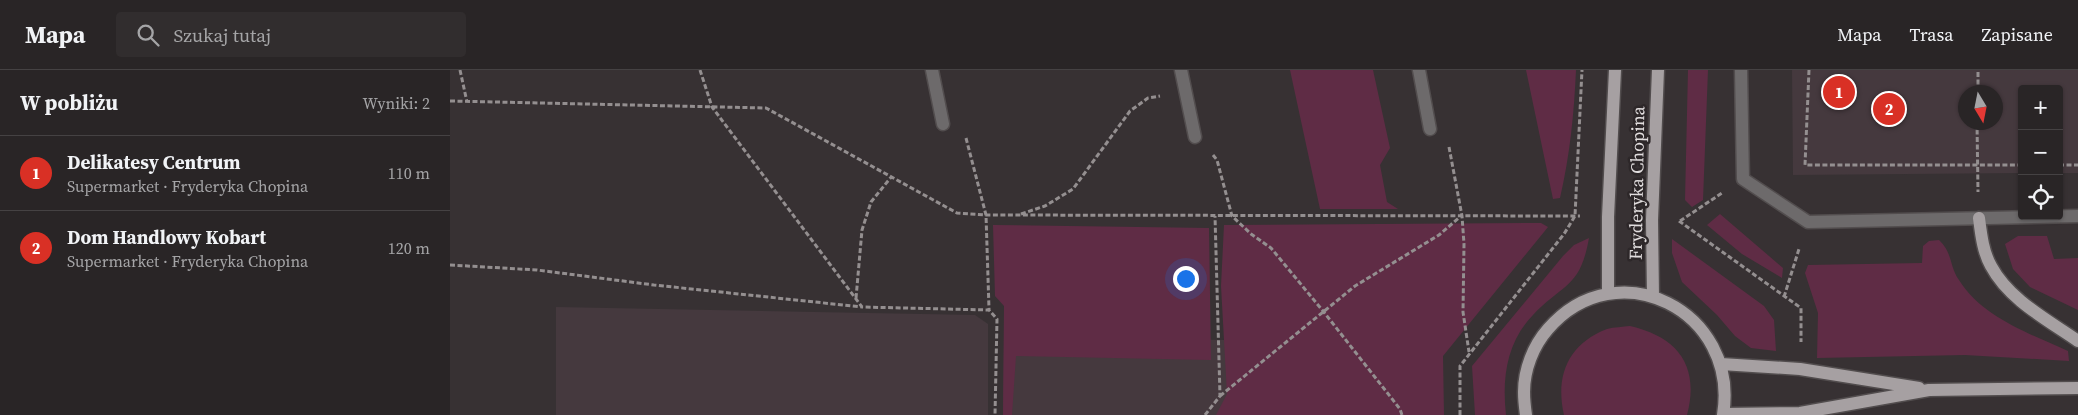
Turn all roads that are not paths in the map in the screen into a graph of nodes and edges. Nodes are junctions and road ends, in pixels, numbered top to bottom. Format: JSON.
{"nodes":[{"id":1,"x":932,"y":70,"type":"edge"},
{"id":2,"x":1181,"y":70,"type":"edge"},
{"id":3,"x":1419,"y":70,"type":"edge"},
{"id":4,"x":1615,"y":70,"type":"edge"},
{"id":5,"x":1658,"y":70,"type":"edge"},
{"id":6,"x":1740,"y":70,"type":"edge"},
{"id":7,"x":943,"y":124,"type":"road end"},
{"id":8,"x":1430,"y":129,"type":"road end"},
{"id":9,"x":1195,"y":137,"type":"road end"},
{"id":10,"x":2078,"y":216,"type":"edge"},
{"id":11,"x":1979,"y":218,"type":"junction"},
{"id":12,"x":1608,"y":294,"type":"junction"},
{"id":13,"x":1653,"y":297,"type":"junction"},
{"id":14,"x":2078,"y":341,"type":"edge"},
{"id":15,"x":1721,"y":364,"type":"junction"},
{"id":16,"x":2078,"y":388,"type":"edge"},
{"id":17,"x":1929,"y":390,"type":"junction"},
{"id":18,"x":1724,"y":414,"type":"edge"},
{"id":19,"x":1526,"y":415,"type":"edge"}],
"edges":[{"from":1,"to":7,"type":"street"},
{"from":2,"to":9,"type":"street"},
{"from":3,"to":8,"type":"street"},
{"from":4,"to":12,"type":"main road","name":"Fryderyka Chopina"},
{"from":5,"to":13,"type":"main road","name":"Fryderyka Chopina"},
{"from":6,"to":11,"type":"street"},
{"from":10,"to":11,"type":"street"},
{"from":11,"to":14,"type":"main road"},
{"from":12,"to":13,"type":"main road"},
{"from":12,"to":19,"type":"main road"},
{"from":13,"to":15,"type":"main road"},
{"from":15,"to":17,"type":"main road"},
{"from":15,"to":18,"type":"main road"},
{"from":16,"to":17,"type":"main road"},
{"from":17,"to":18,"type":"main road"}]}
